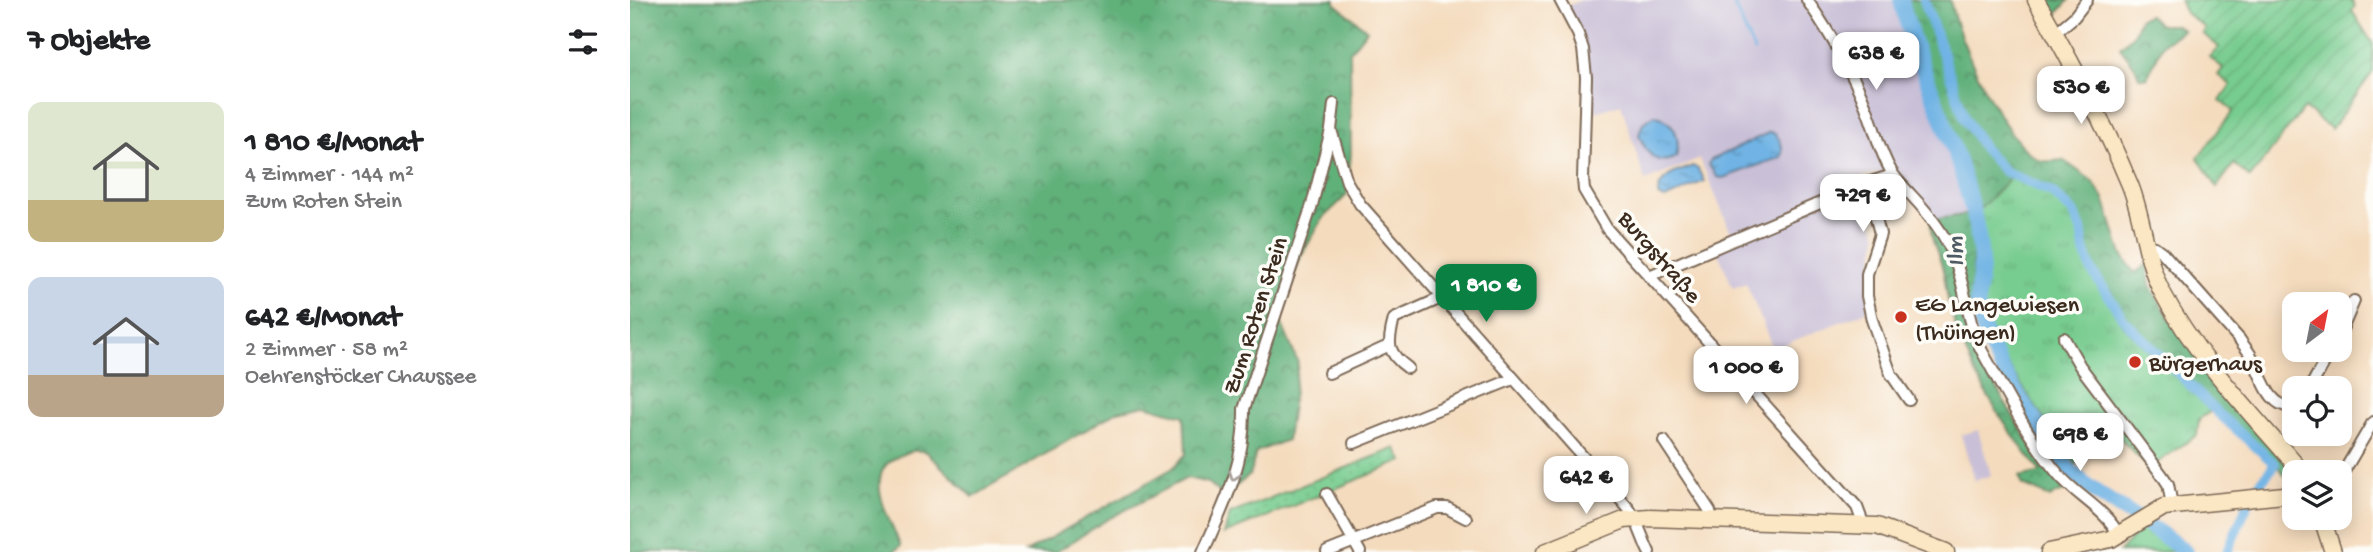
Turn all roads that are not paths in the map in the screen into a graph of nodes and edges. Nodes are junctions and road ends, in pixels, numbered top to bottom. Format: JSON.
{"nodes":[{"id":1,"x":1560,"y":0,"type":"edge"},
{"id":2,"x":1807,"y":0,"type":"edge"},
{"id":3,"x":2036,"y":0,"type":"edge"},
{"id":4,"x":2087,"y":0,"type":"edge"},
{"id":5,"x":2055,"y":33,"type":"junction"},
{"id":6,"x":1334,"y":104,"type":"dead end"},
{"id":7,"x":1331,"y":130,"type":"junction"},
{"id":8,"x":1893,"y":175,"type":"junction"},
{"id":9,"x":1867,"y":183,"type":"junction"},
{"id":10,"x":2147,"y":245,"type":"junction"},
{"id":11,"x":1648,"y":276,"type":"junction"},
{"id":12,"x":1441,"y":298,"type":"junction"},
{"id":13,"x":2354,"y":301,"type":"dead end"},
{"id":14,"x":2352,"y":306,"type":"edge"},
{"id":15,"x":2064,"y":338,"type":"dead end"},
{"id":16,"x":1388,"y":346,"type":"junction"},
{"id":17,"x":1408,"y":368,"type":"dead end"},
{"id":18,"x":1329,"y":373,"type":"dead end"},
{"id":19,"x":1513,"y":379,"type":"junction"},
{"id":20,"x":1909,"y":400,"type":"dead end"},
{"id":21,"x":2282,"y":405,"type":"edge"},
{"id":22,"x":2373,"y":422,"type":"edge"},
{"id":23,"x":1664,"y":441,"type":"dead end"},
{"id":24,"x":1354,"y":443,"type":"dead end"},
{"id":25,"x":2291,"y":460,"type":"edge"},
{"id":26,"x":2351,"y":460,"type":"edge"},
{"id":27,"x":1327,"y":494,"type":"dead end"},
{"id":28,"x":2282,"y":495,"type":"edge"},
{"id":29,"x":2172,"y":505,"type":"junction"},
{"id":30,"x":1466,"y":518,"type":"dead end"},
{"id":31,"x":1636,"y":519,"type":"junction"},
{"id":32,"x":1712,"y":522,"type":"junction"},
{"id":33,"x":1864,"y":526,"type":"junction"},
{"id":34,"x":2326,"y":530,"type":"edge"},
{"id":35,"x":2119,"y":535,"type":"junction"},
{"id":36,"x":1357,"y":547,"type":"edge"},
{"id":37,"x":2102,"y":547,"type":"edge"},
{"id":38,"x":1203,"y":552,"type":"edge"},
{"id":39,"x":1327,"y":552,"type":"edge"},
{"id":40,"x":1545,"y":552,"type":"edge"},
{"id":41,"x":1649,"y":552,"type":"edge"},
{"id":42,"x":1946,"y":552,"type":"edge"},
{"id":43,"x":2049,"y":552,"type":"edge"},
{"id":44,"x":2333,"y":552,"type":"edge"}],
"edges":[{"from":1,"to":11,"type":"street","name":"Burgstraße"},
{"from":2,"to":8,"type":"street"},
{"from":3,"to":5,"type":"street"},
{"from":4,"to":5,"type":"street"},
{"from":5,"to":10,"type":"street"},
{"from":6,"to":7,"type":"street","name":"Zum Roten Stein"},
{"from":7,"to":12,"type":"street","name":"Zum Roten Stein"},
{"from":7,"to":38,"type":"street","name":"Zum Roten Stein","one_way":true},
{"from":8,"to":9,"type":"street"},
{"from":8,"to":35,"type":"street"},
{"from":9,"to":11,"type":"street"},
{"from":9,"to":20,"type":"street"},
{"from":10,"to":21,"type":"street"},
{"from":10,"to":25,"type":"street"},
{"from":11,"to":33,"type":"street","name":"Burgstraße"},
{"from":12,"to":16,"type":"street"},
{"from":12,"to":19,"type":"street","name":"Zum Roten Stein"},
{"from":13,"to":14,"type":"street"},
{"from":15,"to":29,"type":"street"},
{"from":16,"to":17,"type":"street"},
{"from":16,"to":18,"type":"street"},
{"from":19,"to":24,"type":"street"},
{"from":19,"to":31,"type":"street","name":"Zum Roten Stein"},
{"from":22,"to":26,"type":"street"},
{"from":23,"to":32,"type":"street"},
{"from":27,"to":36,"type":"street"},
{"from":28,"to":29,"type":"street"},
{"from":29,"to":35,"type":"street"},
{"from":30,"to":36,"type":"street"},
{"from":31,"to":32,"type":"street"},
{"from":31,"to":40,"type":"street"},
{"from":31,"to":41,"type":"street","name":"Zum Roten Stein"},
{"from":32,"to":33,"type":"street"},
{"from":33,"to":42,"type":"street"},
{"from":34,"to":44,"type":"street"},
{"from":35,"to":37,"type":"street"},
{"from":36,"to":39,"type":"street"},
{"from":37,"to":43,"type":"street"}]}
